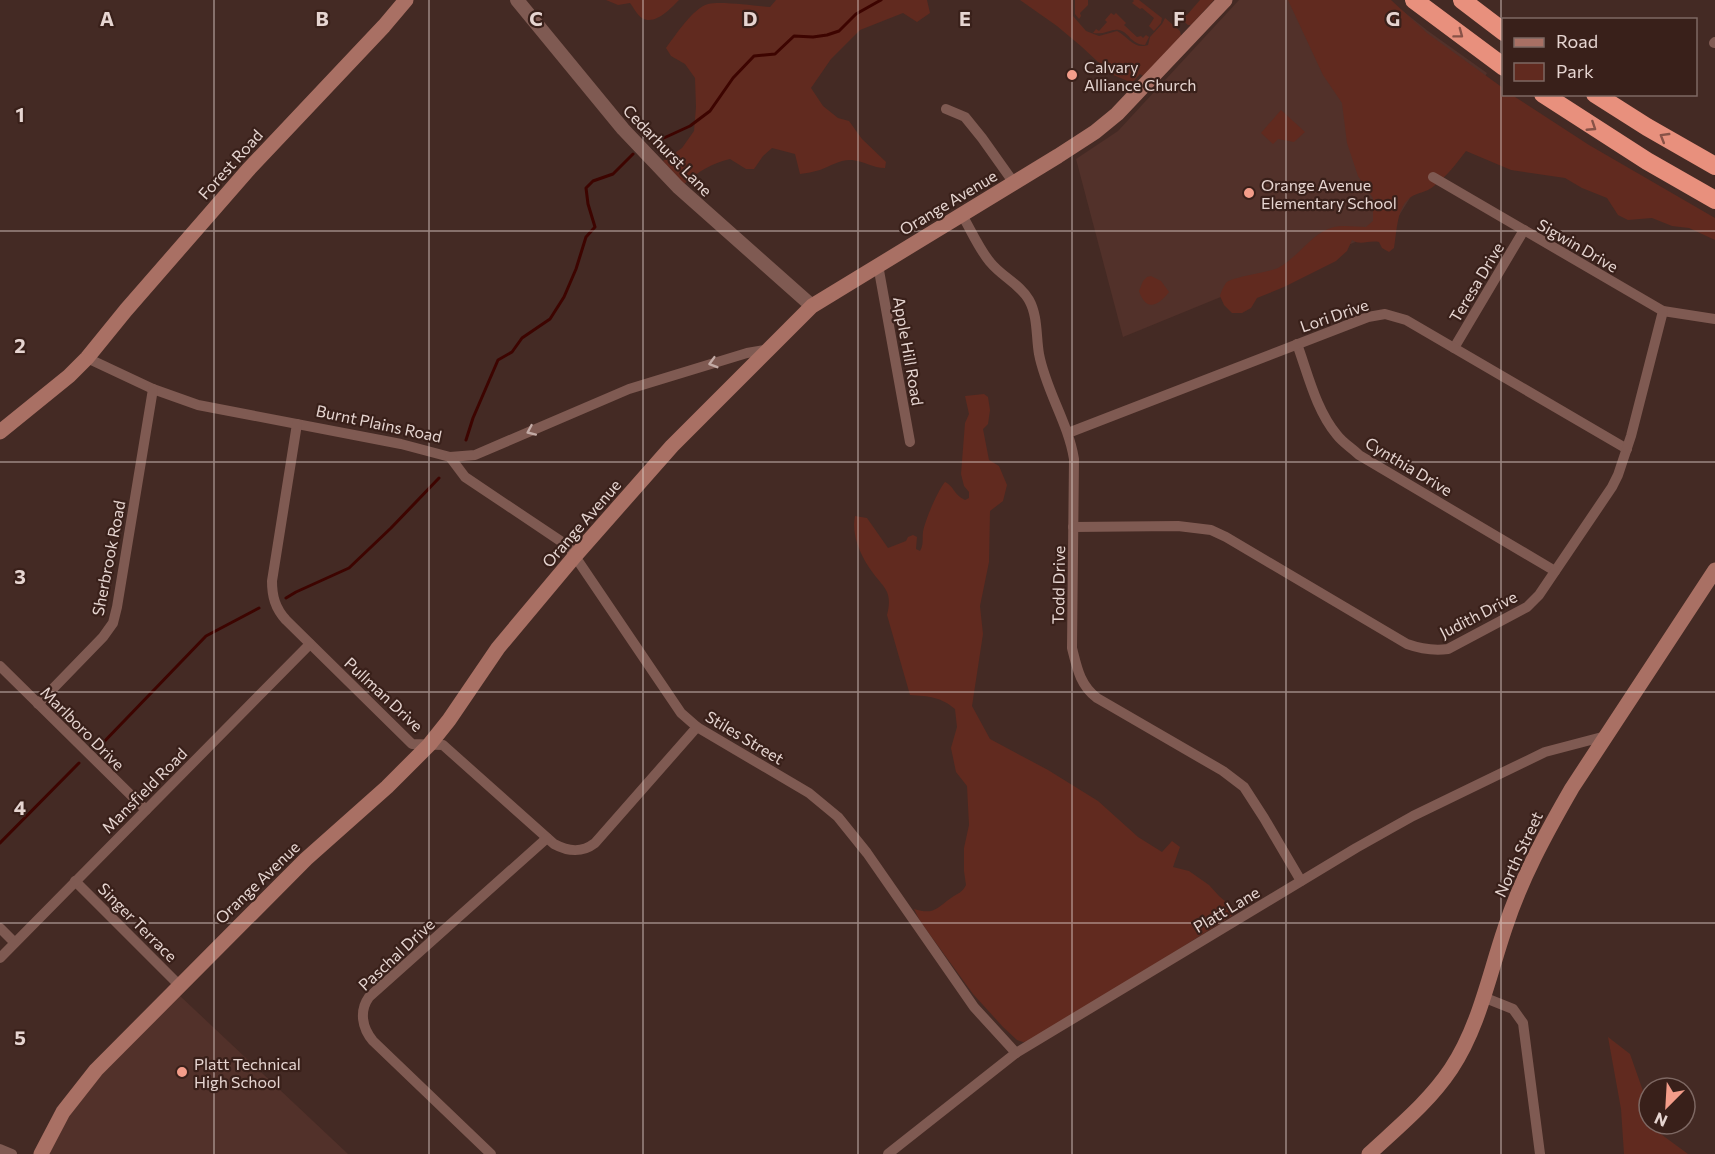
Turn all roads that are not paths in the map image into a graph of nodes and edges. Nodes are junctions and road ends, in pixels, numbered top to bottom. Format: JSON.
{"nodes":[{"id":1,"x":406,"y":0,"type":"edge"},
{"id":2,"x":517,"y":0,"type":"edge"},
{"id":3,"x":1225,"y":0,"type":"edge"},
{"id":4,"x":1414,"y":0,"type":"edge"},
{"id":5,"x":1462,"y":0,"type":"edge"},
{"id":6,"x":1502,"y":31,"type":"edge"},
{"id":7,"x":1502,"y":66,"type":"edge"},
{"id":8,"x":1546,"y":96,"type":"edge"},
{"id":9,"x":1598,"y":96,"type":"edge"},
{"id":10,"x":946,"y":109,"type":"dead end"},
{"id":11,"x":1715,"y":166,"type":"edge"},
{"id":12,"x":1433,"y":177,"type":"dead end"},
{"id":13,"x":1014,"y":183,"type":"junction"},
{"id":14,"x":1715,"y":200,"type":"edge"},
{"id":15,"x":962,"y":215,"type":"junction"},
{"id":16,"x":1524,"y":230,"type":"junction"},
{"id":17,"x":878,"y":265,"type":"junction"},
{"id":18,"x":812,"y":306,"type":"junction"},
{"id":19,"x":1663,"y":311,"type":"junction"},
{"id":20,"x":1715,"y":319,"type":"edge"},
{"id":21,"x":1297,"y":344,"type":"junction"},
{"id":22,"x":1454,"y":348,"type":"junction"},
{"id":23,"x":770,"y":349,"type":"junction"},
{"id":24,"x":87,"y":358,"type":"junction"},
{"id":25,"x":153,"y":389,"type":"junction"},
{"id":26,"x":297,"y":424,"type":"junction"},
{"id":27,"x":0,"y":432,"type":"edge"},
{"id":28,"x":1068,"y":433,"type":"junction"},
{"id":29,"x":910,"y":442,"type":"dead end"},
{"id":30,"x":1627,"y":449,"type":"junction"},
{"id":31,"x":450,"y":458,"type":"junction"},
{"id":32,"x":1073,"y":527,"type":"junction"},
{"id":33,"x":575,"y":556,"type":"junction"},
{"id":34,"x":1715,"y":570,"type":"edge"},
{"id":35,"x":1555,"y":571,"type":"junction"},
{"id":36,"x":310,"y":644,"type":"junction"},
{"id":37,"x":0,"y":666,"type":"edge"},
{"id":38,"x":38,"y":704,"type":"junction"},
{"id":39,"x":697,"y":727,"type":"junction"},
{"id":40,"x":1606,"y":736,"type":"junction"},
{"id":41,"x":429,"y":745,"type":"junction"},
{"id":42,"x":146,"y":810,"type":"junction"},
{"id":43,"x":547,"y":838,"type":"junction"},
{"id":44,"x":75,"y":881,"type":"junction"},
{"id":45,"x":1301,"y":881,"type":"junction"},
{"id":46,"x":0,"y":928,"type":"edge"},
{"id":47,"x":14,"y":942,"type":"junction"},
{"id":48,"x":0,"y":958,"type":"edge"},
{"id":49,"x":179,"y":985,"type":"junction"},
{"id":50,"x":1483,"y":996,"type":"junction"},
{"id":51,"x":1016,"y":1053,"type":"junction"},
{"id":52,"x":0,"y":1149,"type":"edge"},
{"id":53,"x":12,"y":1154,"type":"edge"},
{"id":54,"x":41,"y":1154,"type":"edge"},
{"id":55,"x":492,"y":1154,"type":"edge"},
{"id":56,"x":888,"y":1154,"type":"edge"},
{"id":57,"x":1369,"y":1154,"type":"edge"},
{"id":58,"x":1540,"y":1154,"type":"edge"}],
"edges":[{"from":1,"to":24,"type":"main road","name":"Forest Road"},
{"from":2,"to":18,"type":"street","name":"Cedarhurst Lane"},
{"from":3,"to":13,"type":"main road","name":"Orange Avenue"},
{"from":4,"to":7,"type":"highway","one_way":true},
{"from":5,"to":6,"type":"highway"},
{"from":8,"to":14,"type":"highway","one_way":true},
{"from":11,"to":9,"type":"highway","one_way":true},
{"from":10,"to":13,"type":"street"},
{"from":12,"to":16,"type":"street","name":"Sigwin Drive"},
{"from":13,"to":15,"type":"main road","name":"Orange Avenue"},
{"from":15,"to":17,"type":"main road","name":"Orange Avenue"},
{"from":15,"to":28,"type":"street","name":"Todd Drive"},
{"from":16,"to":19,"type":"street","name":"Sigwin Drive"},
{"from":16,"to":22,"type":"street","name":"Teresa Drive"},
{"from":17,"to":18,"type":"main road","name":"Orange Avenue"},
{"from":17,"to":29,"type":"street","name":"Apple Hill Road"},
{"from":18,"to":23,"type":"main road","name":"Orange Avenue"},
{"from":19,"to":20,"type":"street","name":"Sigwin Drive"},
{"from":19,"to":30,"type":"street","name":"Judith Drive"},
{"from":21,"to":22,"type":"street","name":"Lori Drive"},
{"from":21,"to":28,"type":"street","name":"Lori Drive"},
{"from":21,"to":35,"type":"street","name":"Cynthia Drive"},
{"from":22,"to":30,"type":"street","name":"Lori Drive"},
{"from":23,"to":31,"type":"street","name":"Burnt Plains Road","one_way":true},
{"from":23,"to":33,"type":"main road","name":"Orange Avenue"},
{"from":24,"to":25,"type":"street","name":"Burnt Plains Road"},
{"from":24,"to":27,"type":"main road"},
{"from":25,"to":26,"type":"street","name":"Burnt Plains Road"},
{"from":25,"to":38,"type":"street","name":"Sherbrook Road"},
{"from":26,"to":31,"type":"street","name":"Burnt Plains Road"},
{"from":26,"to":36,"type":"street","name":"Pullman Drive"},
{"from":28,"to":32,"type":"street","name":"Todd Drive"},
{"from":30,"to":35,"type":"street","name":"Judith Drive"},
{"from":31,"to":33,"type":"street","name":"Stiles Street"},
{"from":32,"to":35,"type":"street","name":"Judith Drive"},
{"from":32,"to":45,"type":"street","name":"Todd Drive"},
{"from":33,"to":39,"type":"street","name":"Stiles Street"},
{"from":33,"to":41,"type":"main road","name":"Orange Avenue"},
{"from":34,"to":40,"type":"main road","name":"North Street"},
{"from":36,"to":41,"type":"street","name":"Pullman Drive"},
{"from":36,"to":42,"type":"street","name":"Mansfield Road"},
{"from":37,"to":38,"type":"street","name":"Marlboro Drive"},
{"from":38,"to":42,"type":"street","name":"Marlboro Drive"},
{"from":39,"to":43,"type":"street","name":"Pullman Drive"},
{"from":39,"to":51,"type":"street","name":"Stiles Street"},
{"from":40,"to":45,"type":"street","name":"Platt Lane"},
{"from":40,"to":50,"type":"main road","name":"North Street"},
{"from":41,"to":43,"type":"street","name":"Pullman Drive"},
{"from":41,"to":49,"type":"main road","name":"Orange Avenue"},
{"from":42,"to":44,"type":"street","name":"Mansfield Road"},
{"from":43,"to":55,"type":"street","name":"Paschal Drive"},
{"from":44,"to":47,"type":"street","name":"Mansfield Road"},
{"from":44,"to":49,"type":"street","name":"Singer Terrace"},
{"from":45,"to":51,"type":"street","name":"Platt Lane"},
{"from":46,"to":47,"type":"street"},
{"from":47,"to":48,"type":"street","name":"Mansfield Road"},
{"from":49,"to":54,"type":"main road","name":"Orange Avenue"},
{"from":50,"to":57,"type":"main road","name":"North Street"},
{"from":50,"to":58,"type":"street"},
{"from":51,"to":56,"type":"street","name":"Platt Lane"},
{"from":52,"to":53,"type":"street"}]}
